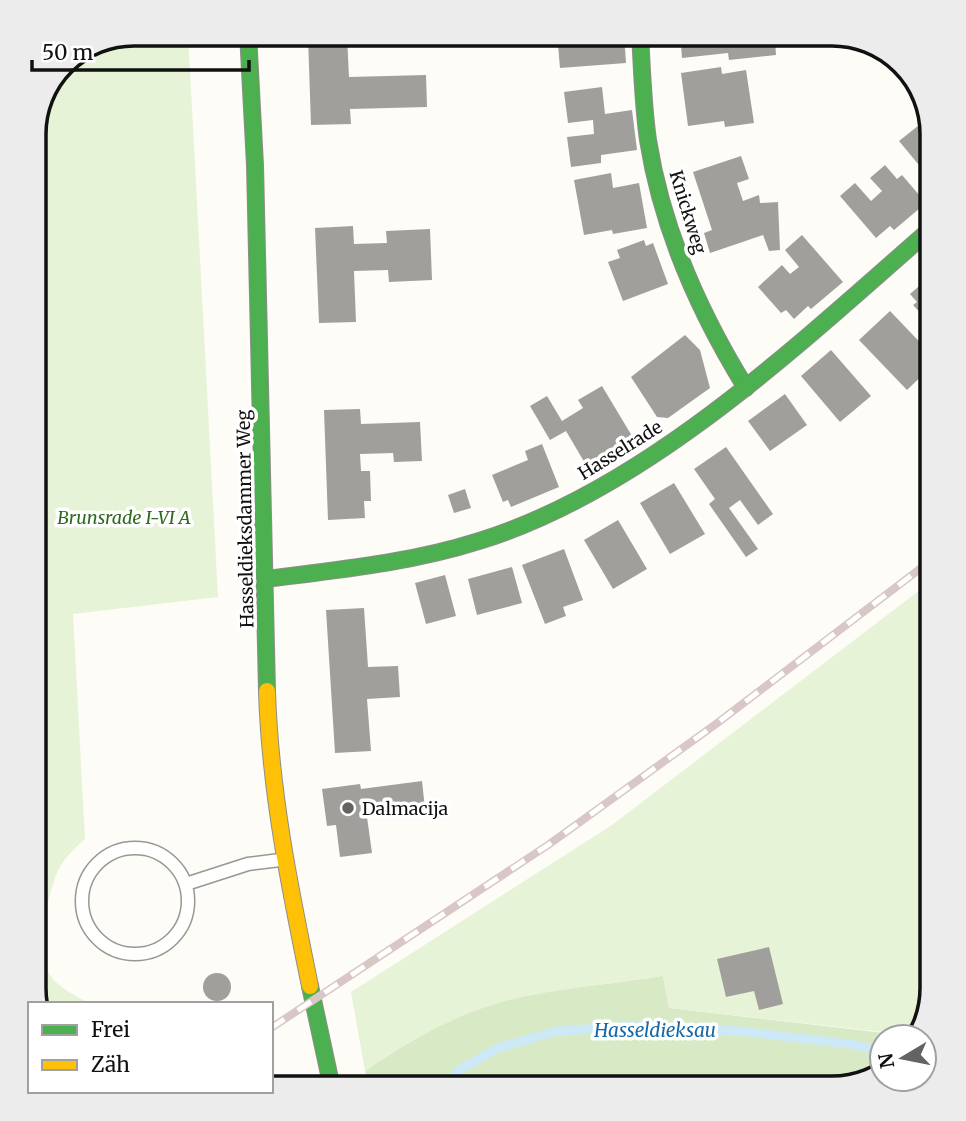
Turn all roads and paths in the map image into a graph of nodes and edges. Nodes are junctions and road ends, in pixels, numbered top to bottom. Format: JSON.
{"nodes":[{"id":1,"x":249,"y":46,"type":"edge"},
{"id":2,"x":641,"y":46,"type":"edge"},
{"id":3,"x":920,"y":238,"type":"edge"},
{"id":4,"x":746,"y":388,"type":"junction"},
{"id":5,"x":266,"y":579,"type":"junction"},
{"id":6,"x":284,"y":860,"type":"junction"},
{"id":7,"x":186,"y":884,"type":"junction"},
{"id":8,"x":329,"y":1076,"type":"edge"}],
"edges":[{"from":1,"to":5,"type":"street","name":"Hasseldieksdammer Weg"},
{"from":2,"to":4,"type":"street","name":"Knickweg"},
{"from":3,"to":4,"type":"street","name":"Hasselrade"},
{"from":4,"to":5,"type":"street","name":"Hasselrade"},
{"from":5,"to":6,"type":"street","name":"Hasseldieksdammer Weg"},
{"from":6,"to":7,"type":"lane"},
{"from":6,"to":8,"type":"street","name":"Hasseldieksdammer Weg"},
{"from":7,"to":7,"type":"lane"}]}
